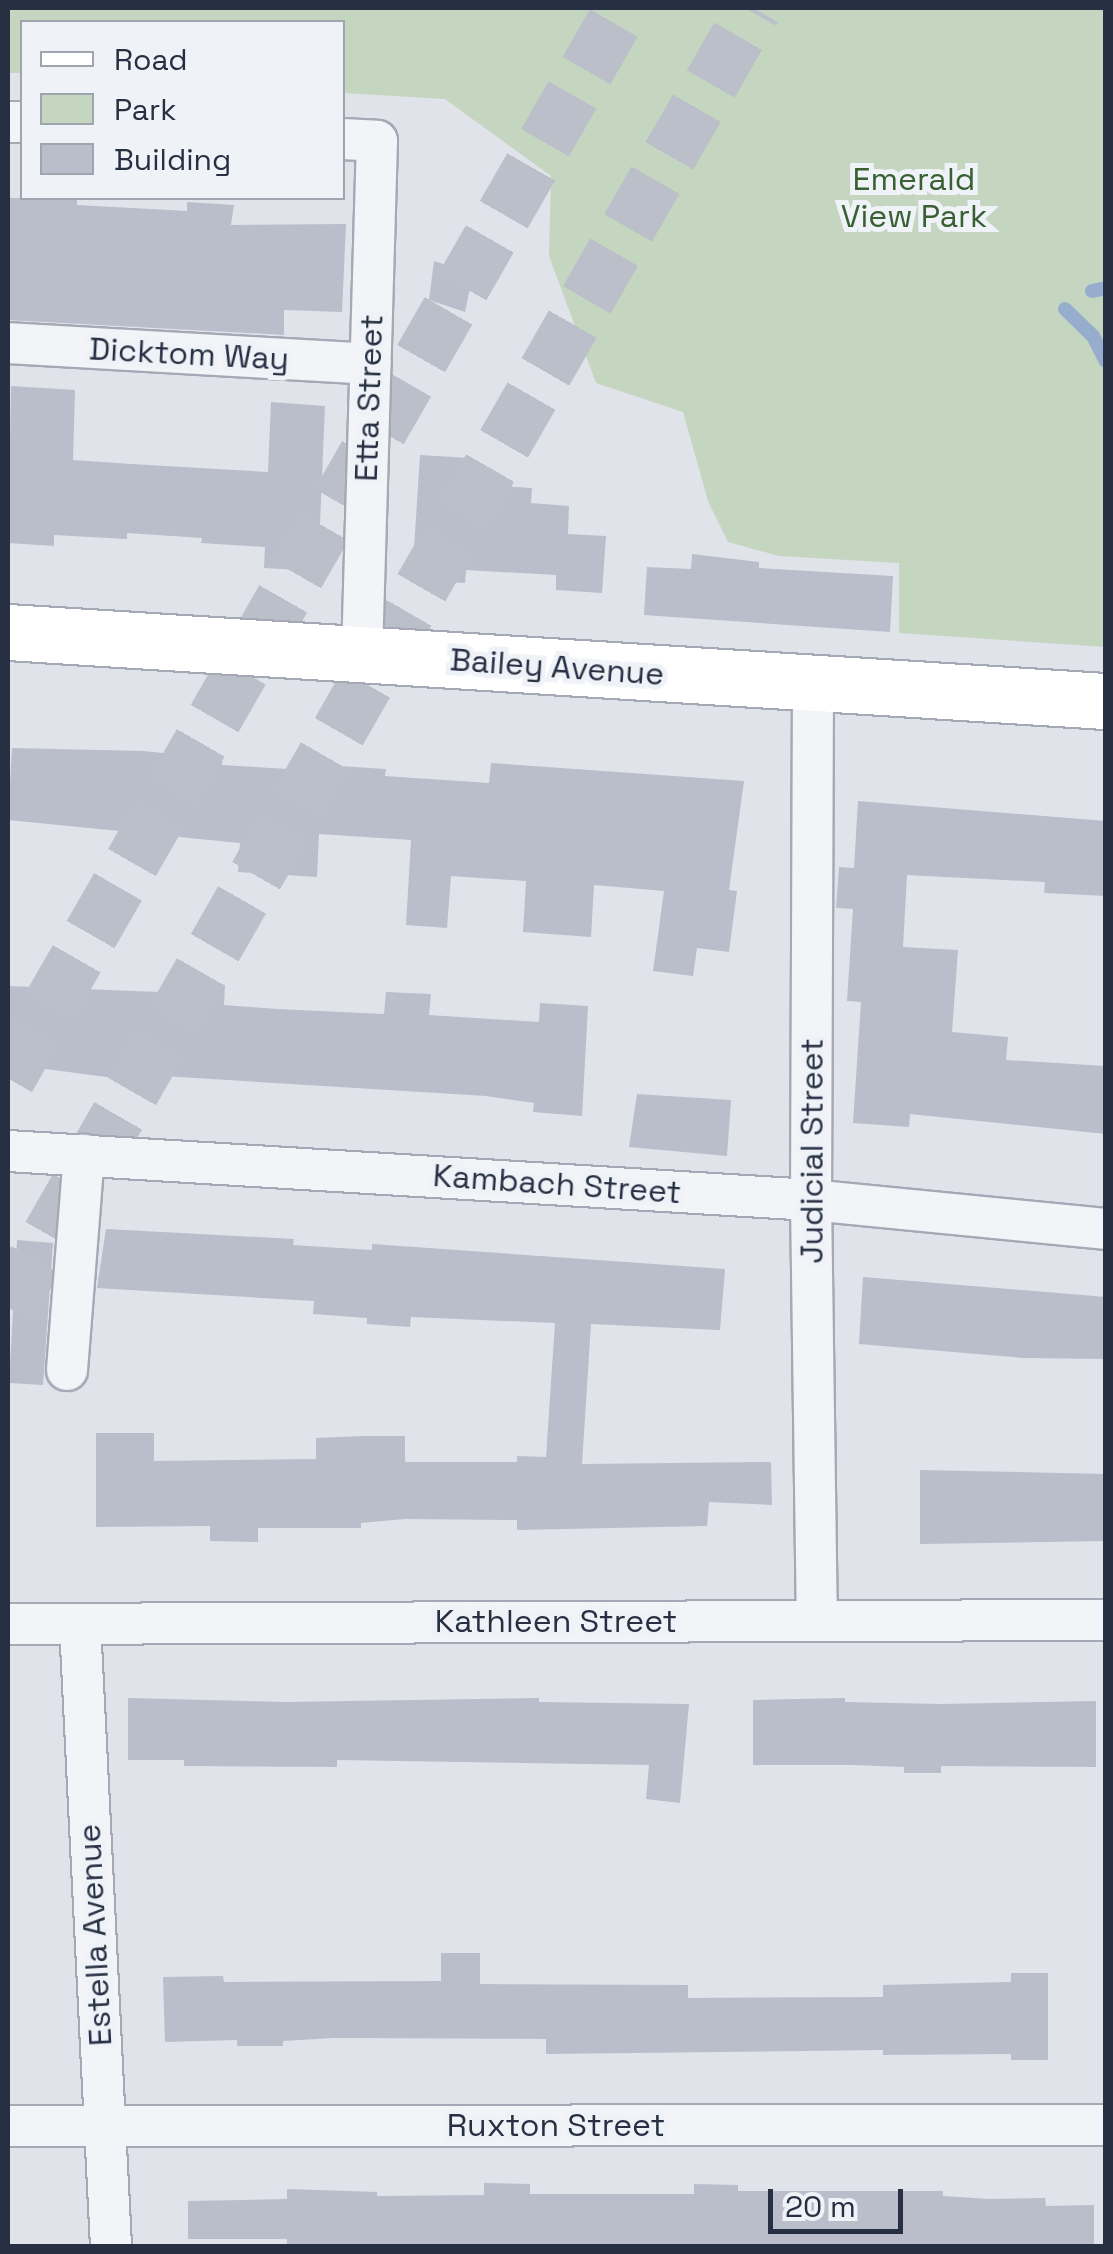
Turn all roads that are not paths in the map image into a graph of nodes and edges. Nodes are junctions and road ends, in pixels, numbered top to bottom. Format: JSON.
{"nodes":[{"id":1,"x":360,"y":140,"type":"edge"},
{"id":2,"x":8,"y":343,"type":"edge"},
{"id":3,"x":370,"y":364,"type":"junction"},
{"id":4,"x":8,"y":632,"type":"edge"},
{"id":5,"x":362,"y":654,"type":"junction"},
{"id":6,"x":813,"y":683,"type":"junction"},
{"id":7,"x":1106,"y":701,"type":"edge"},
{"id":8,"x":8,"y":1150,"type":"edge"},
{"id":9,"x":84,"y":1155,"type":"junction"},
{"id":10,"x":812,"y":1200,"type":"junction"},
{"id":11,"x":1106,"y":1229,"type":"edge"},
{"id":12,"x":67,"y":1370,"type":"dead end"},
{"id":13,"x":817,"y":1618,"type":"junction"},
{"id":14,"x":1106,"y":1620,"type":"edge"},
{"id":15,"x":8,"y":1624,"type":"edge"},
{"id":16,"x":80,"y":1624,"type":"junction"},
{"id":17,"x":104,"y":2124,"type":"junction"},
{"id":18,"x":8,"y":2126,"type":"edge"},
{"id":19,"x":1106,"y":2126,"type":"edge"},
{"id":20,"x":111,"y":2246,"type":"edge"}],
"edges":[{"from":1,"to":3,"type":"street","name":"Etta Street"},
{"from":2,"to":3,"type":"street","name":"Dicktom Way"},
{"from":3,"to":5,"type":"street","name":"Etta Street"},
{"from":4,"to":5,"type":"street","name":"Bailey Avenue"},
{"from":5,"to":6,"type":"street","name":"Bailey Avenue"},
{"from":6,"to":7,"type":"street","name":"Bailey Avenue"},
{"from":6,"to":10,"type":"street","name":"Judicial Street"},
{"from":8,"to":9,"type":"street","name":"Kambach Street"},
{"from":9,"to":10,"type":"street","name":"Kambach Street"},
{"from":9,"to":12,"type":"street"},
{"from":10,"to":11,"type":"street","name":"Kambach Street"},
{"from":10,"to":13,"type":"street","name":"Judicial Street"},
{"from":13,"to":14,"type":"street","name":"Kathleen Street"},
{"from":13,"to":16,"type":"street","name":"Kathleen Street"},
{"from":15,"to":16,"type":"street","name":"Kathleen Street"},
{"from":16,"to":17,"type":"street","name":"Estella Avenue"},
{"from":17,"to":18,"type":"street","name":"Ruxton Street"},
{"from":17,"to":19,"type":"street","name":"Ruxton Street"},
{"from":17,"to":20,"type":"street","name":"Estella Avenue"}]}
